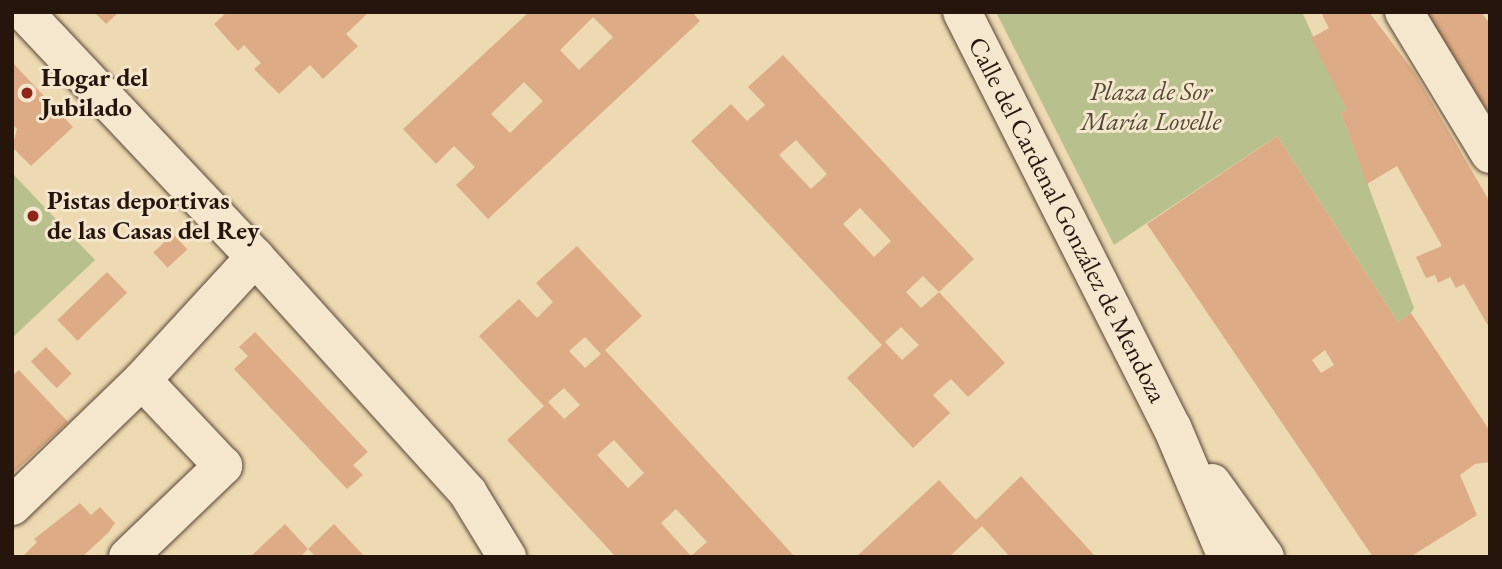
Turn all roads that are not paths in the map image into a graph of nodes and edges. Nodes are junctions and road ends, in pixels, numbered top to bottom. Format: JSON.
{"nodes":[{"id":1,"x":24,"y":12,"type":"edge"},
{"id":2,"x":962,"y":12,"type":"edge"},
{"id":3,"x":1404,"y":12,"type":"edge"},
{"id":4,"x":1490,"y":154,"type":"edge"},
{"id":5,"x":255,"y":257,"type":"junction"},
{"id":6,"x":142,"y":380,"type":"junction"},
{"id":7,"x":1172,"y":427,"type":"junction"},
{"id":8,"x":12,"y":506,"type":"edge"},
{"id":9,"x":128,"y":557,"type":"edge"},
{"id":10,"x":507,"y":557,"type":"edge"},
{"id":11,"x":1227,"y":557,"type":"edge"},
{"id":12,"x":1265,"y":557,"type":"edge"}],
"edges":[{"from":1,"to":5,"type":"street"},
{"from":2,"to":7,"type":"street","name":"Calle del Cardenal González de Mendoza"},
{"from":3,"to":4,"type":"street"},
{"from":5,"to":6,"type":"street"},
{"from":5,"to":10,"type":"street"},
{"from":6,"to":8,"type":"street"},
{"from":6,"to":9,"type":"street"},
{"from":7,"to":11,"type":"street"},
{"from":7,"to":12,"type":"street"}]}
